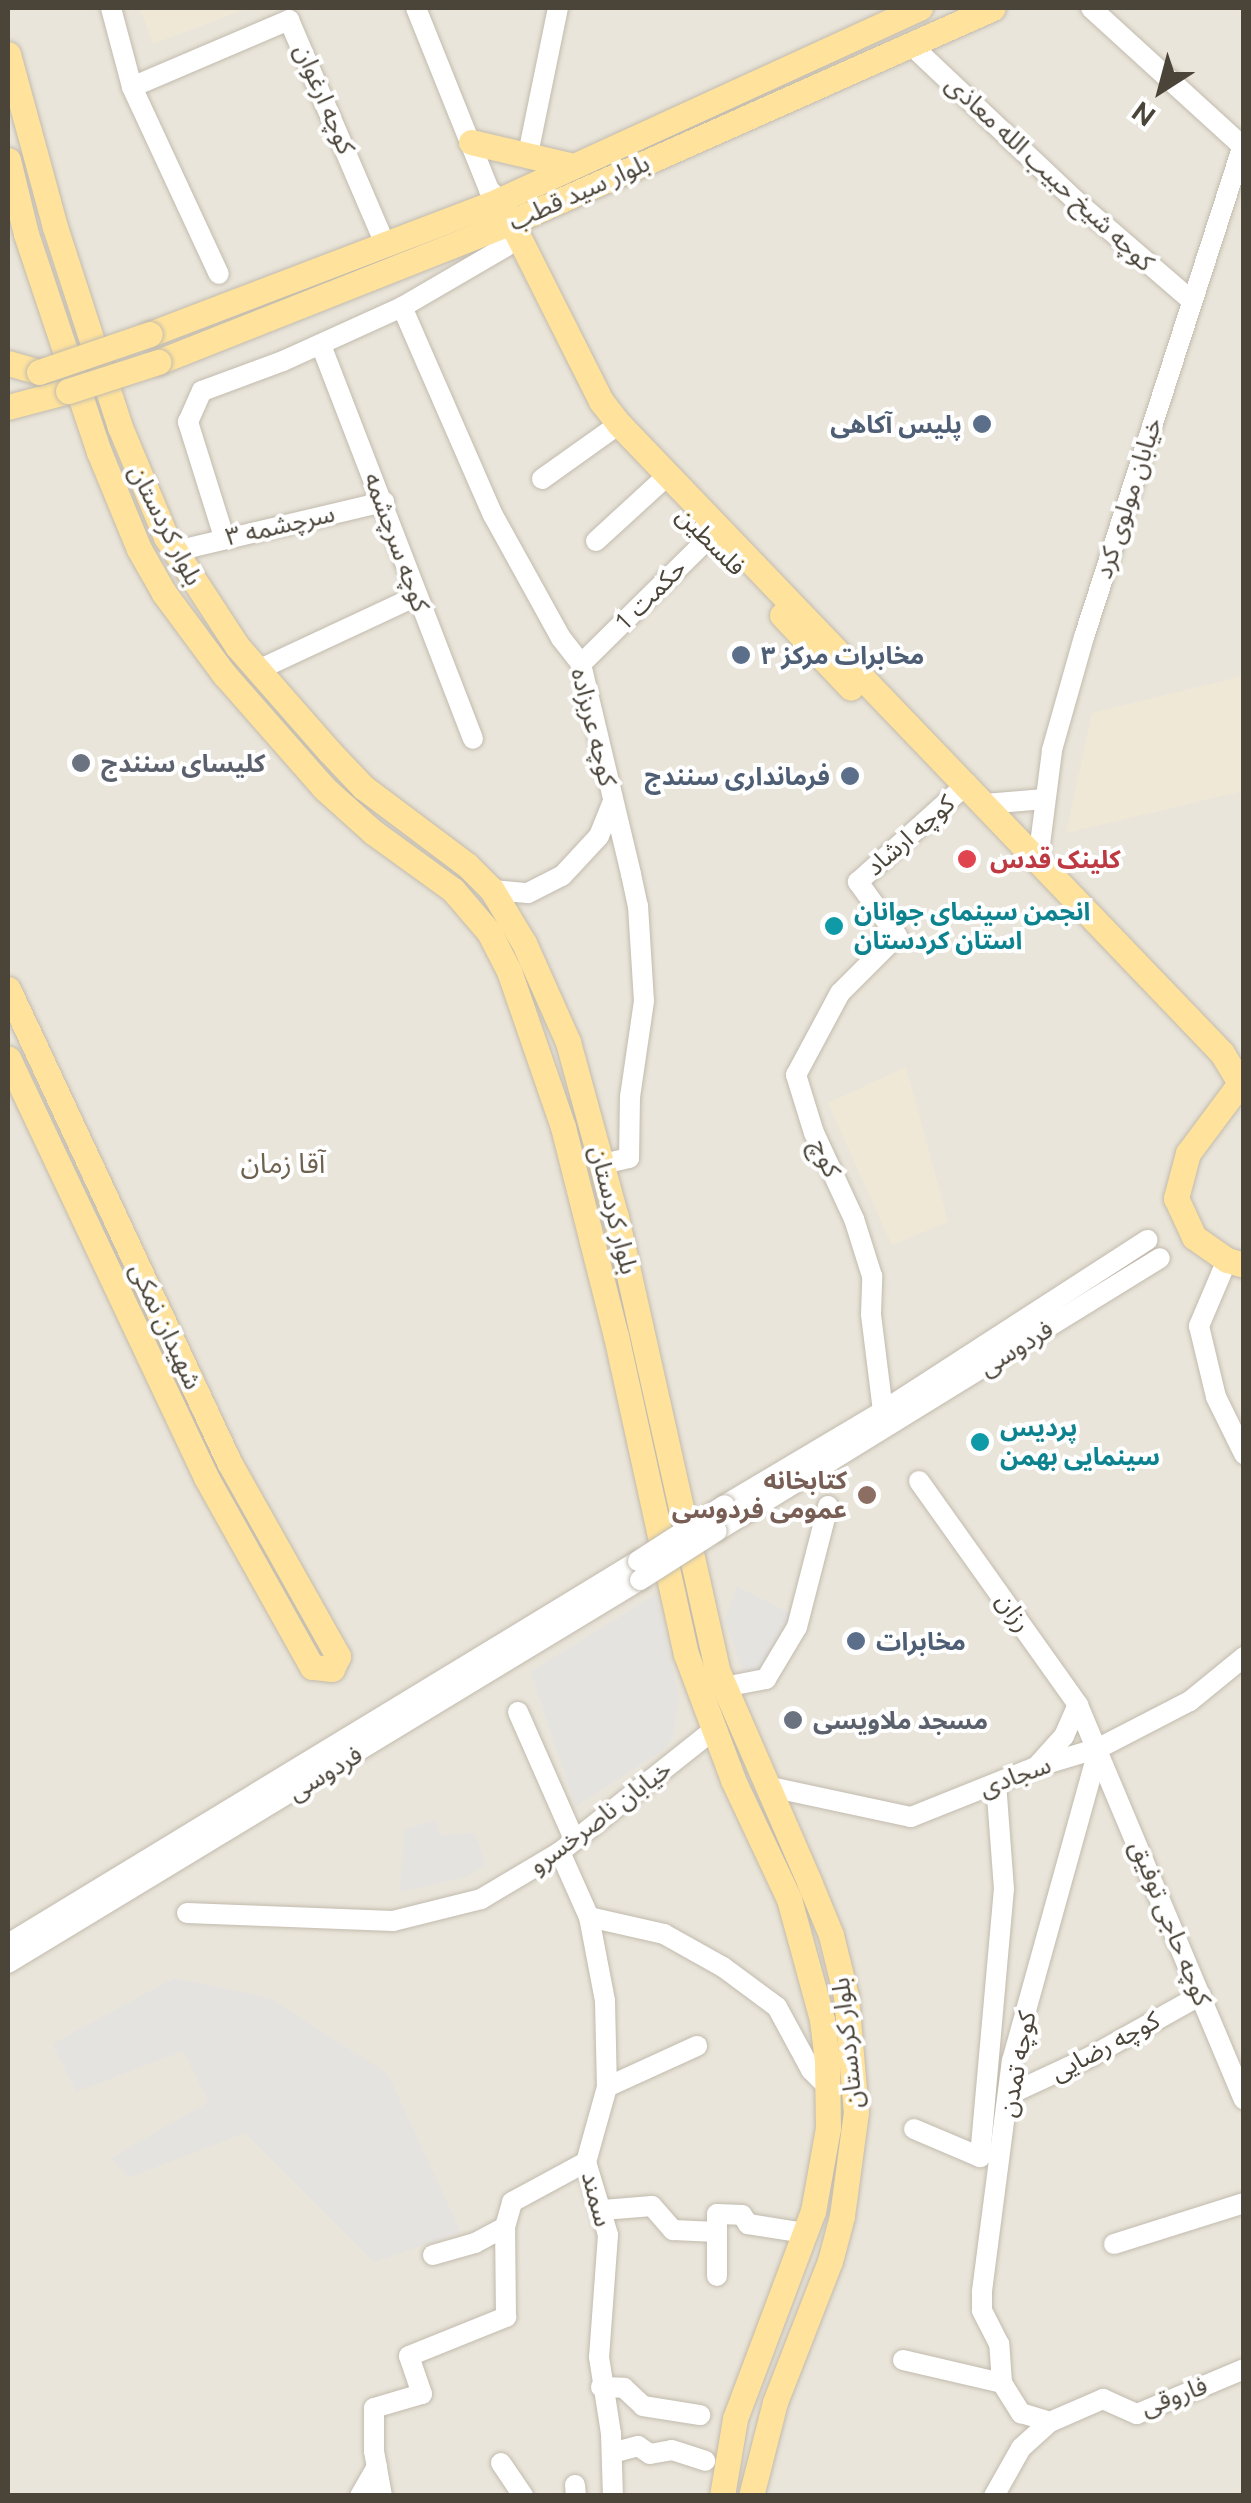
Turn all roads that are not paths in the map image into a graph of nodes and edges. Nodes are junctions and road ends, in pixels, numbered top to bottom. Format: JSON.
{"nodes":[{"id":1,"x":111,"y":8,"type":"edge"},
{"id":2,"x":416,"y":8,"type":"edge"},
{"id":3,"x":558,"y":8,"type":"edge"},
{"id":4,"x":920,"y":8,"type":"edge"},
{"id":5,"x":994,"y":8,"type":"edge"},
{"id":6,"x":1090,"y":8,"type":"edge"},
{"id":7,"x":910,"y":44,"type":"junction"},
{"id":8,"x":8,"y":54,"type":"edge"},
{"id":9,"x":132,"y":87,"type":"junction"},
{"id":10,"x":471,"y":142,"type":"junction"},
{"id":11,"x":1243,"y":144,"type":"edge"},
{"id":12,"x":528,"y":154,"type":"junction"},
{"id":13,"x":8,"y":160,"type":"edge"},
{"id":14,"x":573,"y":166,"type":"junction"},
{"id":15,"x":498,"y":215,"type":"junction"},
{"id":16,"x":386,"y":246,"type":"junction"},
{"id":17,"x":8,"y":252,"type":"edge"},
{"id":18,"x":219,"y":274,"type":"dead end"},
{"id":19,"x":47,"y":295,"type":"junction"},
{"id":20,"x":1191,"y":300,"type":"junction"},
{"id":21,"x":402,"y":307,"type":"junction"},
{"id":22,"x":321,"y":345,"type":"junction"},
{"id":23,"x":8,"y":363,"type":"edge"},
{"id":24,"x":101,"y":366,"type":"junction"},
{"id":25,"x":39,"y":372,"type":"junction"},
{"id":26,"x":8,"y":379,"type":"edge"},
{"id":27,"x":72,"y":380,"type":"junction"},
{"id":28,"x":8,"y":408,"type":"edge"},
{"id":29,"x":613,"y":428,"type":"junction"},
{"id":30,"x":542,"y":479,"type":"dead end"},
{"id":31,"x":662,"y":481,"type":"junction"},
{"id":32,"x":384,"y":502,"type":"junction"},
{"id":33,"x":714,"y":533,"type":"junction"},
{"id":34,"x":224,"y":537,"type":"junction"},
{"id":35,"x":596,"y":541,"type":"dead end"},
{"id":36,"x":176,"y":550,"type":"junction"},
{"id":37,"x":417,"y":596,"type":"junction"},
{"id":38,"x":582,"y":664,"type":"junction"},
{"id":39,"x":258,"y":670,"type":"junction"},
{"id":40,"x":473,"y":739,"type":"dead end"},
{"id":41,"x":962,"y":789,"type":"junction"},
{"id":42,"x":1045,"y":799,"type":"junction"},
{"id":43,"x":612,"y":801,"type":"junction"},
{"id":44,"x":985,"y":804,"type":"junction"},
{"id":45,"x":1038,"y":860,"type":"junction"},
{"id":46,"x":492,"y":890,"type":"junction"},
{"id":47,"x":898,"y":936,"type":"joint"},
{"id":48,"x":8,"y":989,"type":"edge"},
{"id":49,"x":1235,"y":1053,"type":"edge"},
{"id":50,"x":8,"y":1058,"type":"edge"},
{"id":51,"x":1241,"y":1079,"type":"edge"},
{"id":52,"x":603,"y":1164,"type":"junction"},
{"id":53,"x":1147,"y":1240,"type":"dead end"},
{"id":54,"x":1160,"y":1258,"type":"dead end"},
{"id":55,"x":1235,"y":1262,"type":"edge"},
{"id":56,"x":883,"y":1411,"type":"junction"},
{"id":57,"x":1244,"y":1454,"type":"edge"},
{"id":58,"x":229,"y":1462,"type":"junction"},
{"id":59,"x":206,"y":1477,"type":"junction"},
{"id":60,"x":919,"y":1481,"type":"dead end"},
{"id":61,"x":828,"y":1506,"type":"dead end"},
{"id":62,"x":639,"y":1570,"type":"junction"},
{"id":63,"x":1244,"y":1657,"type":"edge"},
{"id":64,"x":724,"y":1687,"type":"junction"},
{"id":65,"x":1078,"y":1705,"type":"junction"},
{"id":66,"x":518,"y":1712,"type":"dead end"},
{"id":67,"x":712,"y":1731,"type":"junction"},
{"id":68,"x":1099,"y":1748,"type":"junction"},
{"id":69,"x":1036,"y":1766,"type":"junction"},
{"id":70,"x":996,"y":1783,"type":"junction"},
{"id":71,"x":766,"y":1786,"type":"junction"},
{"id":72,"x":567,"y":1846,"type":"junction"},
{"id":73,"x":187,"y":1913,"type":"dead end"},
{"id":74,"x":589,"y":1918,"type":"junction"},
{"id":75,"x":8,"y":1944,"type":"edge"},
{"id":76,"x":8,"y":1962,"type":"edge"},
{"id":77,"x":1201,"y":1995,"type":"junction"},
{"id":78,"x":697,"y":2046,"type":"dead end"},
{"id":79,"x":827,"y":2086,"type":"junction"},
{"id":80,"x":607,"y":2087,"type":"junction"},
{"id":81,"x":1008,"y":2095,"type":"junction"},
{"id":82,"x":1244,"y":2099,"type":"edge"},
{"id":83,"x":914,"y":2129,"type":"dead end"},
{"id":84,"x":586,"y":2162,"type":"junction"},
{"id":85,"x":1244,"y":2202,"type":"edge"},
{"id":86,"x":603,"y":2210,"type":"junction"},
{"id":87,"x":717,"y":2223,"type":"junction"},
{"id":88,"x":504,"y":2227,"type":"junction"},
{"id":89,"x":805,"y":2232,"type":"junction"},
{"id":90,"x":1114,"y":2244,"type":"dead end"},
{"id":91,"x":433,"y":2255,"type":"dead end"},
{"id":92,"x":718,"y":2276,"type":"dead end"},
{"id":93,"x":903,"y":2360,"type":"dead end"},
{"id":94,"x":1244,"y":2369,"type":"edge"},
{"id":95,"x":1002,"y":2383,"type":"junction"},
{"id":96,"x":601,"y":2387,"type":"junction"},
{"id":97,"x":700,"y":2414,"type":"dead end"},
{"id":98,"x":1050,"y":2422,"type":"junction"},
{"id":99,"x":612,"y":2453,"type":"junction"},
{"id":100,"x":705,"y":2461,"type":"dead end"},
{"id":101,"x":501,"y":2463,"type":"dead end"},
{"id":102,"x":377,"y":2466,"type":"junction"},
{"id":103,"x":360,"y":2496,"type":"edge"},
{"id":104,"x":382,"y":2496,"type":"edge"},
{"id":105,"x":523,"y":2496,"type":"edge"},
{"id":106,"x":613,"y":2496,"type":"edge"},
{"id":107,"x":722,"y":2496,"type":"edge"},
{"id":108,"x":752,"y":2496,"type":"edge"},
{"id":109,"x":994,"y":2496,"type":"edge"}],
"edges":[{"from":1,"to":9,"type":"street"},
{"from":2,"to":10,"type":"street","name":"فلسطین"},
{"from":3,"to":12,"type":"street"},
{"from":4,"to":14,"type":"main road","name":"بلوار سید قطب"},
{"from":5,"to":7,"type":"main road","name":"بلوار سید قطب"},
{"from":6,"to":11,"type":"street"},
{"from":7,"to":15,"type":"main road","name":"بلوار سید قطب"},
{"from":7,"to":20,"type":"street","name":"کوچه شیخ حبیب الله معاذی"},
{"from":8,"to":24,"type":"main road","name":"بلوار کردستان"},
{"from":9,"to":16,"type":"street","name":"کوچه ارغوان"},
{"from":9,"to":18,"type":"street"},
{"from":10,"to":12,"type":"main road"},
{"from":10,"to":15,"type":"street","name":"فلسطین"},
{"from":11,"to":20,"type":"street","name":"خیابان مولوی کرد"},
{"from":12,"to":14,"type":"main road"},
{"from":13,"to":19,"type":"main road","name":"بلوار کردستان"},
{"from":14,"to":15,"type":"main road","name":"بلوار سید قطب"},
{"from":15,"to":16,"type":"main road","name":"بلوار سید قطب"},
{"from":15,"to":21,"type":"street"},
{"from":15,"to":27,"type":"main road","name":"بلوار سید قطب","bridge":true},
{"from":15,"to":29,"type":"main road","name":"فلسطین"},
{"from":16,"to":25,"type":"main road","name":"بلوار سید قطب","bridge":true},
{"from":17,"to":19,"type":"main road"},
{"from":19,"to":27,"type":"main road","name":"بلوار کردستان"},
{"from":20,"to":42,"type":"street","name":"خیابان مولوی کرد"},
{"from":21,"to":22,"type":"street"},
{"from":21,"to":38,"type":"street","name":"کوچه عربزاده"},
{"from":22,"to":32,"type":"street","name":"کوچه سرچشمه"},
{"from":22,"to":34,"type":"street"},
{"from":23,"to":25,"type":"main road"},
{"from":24,"to":27,"type":"main road"},
{"from":24,"to":36,"type":"main road","name":"بلوار کردستان"},
{"from":25,"to":26,"type":"main road"},
{"from":27,"to":28,"type":"main road"},
{"from":27,"to":67,"type":"main road","name":"بلوار کردستان"},
{"from":29,"to":30,"type":"street"},
{"from":29,"to":31,"type":"main road","name":"فلسطین"},
{"from":31,"to":33,"type":"main road","name":"فلسطین"},
{"from":31,"to":35,"type":"street"},
{"from":32,"to":34,"type":"street","name":"سرچشمه ۳"},
{"from":32,"to":37,"type":"street","name":"کوچه سرچشمه"},
{"from":33,"to":38,"type":"street","name":"حکمت 1"},
{"from":33,"to":41,"type":"main road","name":"فلسطین"},
{"from":34,"to":36,"type":"street","name":"سرچشمه ۳"},
{"from":36,"to":39,"type":"main road","name":"بلوار کردستان"},
{"from":37,"to":39,"type":"street"},
{"from":37,"to":40,"type":"street","name":"کوچه سرچشمه"},
{"from":38,"to":43,"type":"street","name":"کوچه عربزاده"},
{"from":39,"to":46,"type":"main road","name":"بلوار کردستان"},
{"from":41,"to":44,"type":"main road","name":"فلسطین"},
{"from":41,"to":47,"type":"street","name":"کوچه ارشاد"},
{"from":42,"to":44,"type":"street"},
{"from":42,"to":45,"type":"street","name":"خیابان مولوی کرد"},
{"from":43,"to":46,"type":"street"},
{"from":43,"to":52,"type":"street","name":"کوچه عربزاده"},
{"from":44,"to":45,"type":"main road","name":"فلسطین"},
{"from":45,"to":49,"type":"main road","name":"فلسطین"},
{"from":46,"to":52,"type":"main road","name":"بلوار کردستان"},
{"from":47,"to":56,"type":"street","name":"کوچ"},
{"from":48,"to":58,"type":"main road","name":"شهیدان نمکی"},
{"from":49,"to":51,"type":"main road","name":"فلسطین"},
{"from":50,"to":59,"type":"main road","name":"شهیدان نمکی"},
{"from":51,"to":55,"type":"main road"},
{"from":52,"to":64,"type":"main road","name":"بلوار کردستان"},
{"from":53,"to":56,"type":"street","name":"فردوسی"},
{"from":54,"to":62,"type":"street","name":"فردوسی","bridge":true},
{"from":55,"to":57,"type":"street"},
{"from":56,"to":62,"type":"street","name":"فردوسی","bridge":true},
{"from":58,"to":59,"type":"main road"},
{"from":58,"to":59,"type":"main road","name":"شهیدان نمکی"},
{"from":60,"to":65,"type":"street","name":"رزان"},
{"from":61,"to":64,"type":"street"},
{"from":62,"to":75,"type":"street","name":"فردوسی"},
{"from":62,"to":76,"type":"street","name":"فردوسی"},
{"from":63,"to":68,"type":"street","name":"سجادی"},
{"from":64,"to":71,"type":"main road","name":"بلوار کردستان"},
{"from":65,"to":68,"type":"street","name":"رزان"},
{"from":65,"to":69,"type":"street"},
{"from":66,"to":72,"type":"street","name":"سمند"},
{"from":67,"to":72,"type":"street","name":"خیابان ناصرخسرو"},
{"from":67,"to":79,"type":"main road","name":"بلوار کردستان"},
{"from":68,"to":69,"type":"street","name":"سجادی"},
{"from":68,"to":77,"type":"street","name":"کوچه حاجی توفیق"},
{"from":68,"to":81,"type":"street","name":"کوچه تمدن"},
{"from":69,"to":70,"type":"street","name":"سجادی"},
{"from":70,"to":71,"type":"street","name":"سجادی"},
{"from":70,"to":83,"type":"street","name":"کوچه تمدن"},
{"from":71,"to":108,"type":"main road","name":"بلوار کردستان"},
{"from":72,"to":73,"type":"street","name":"خیابان ناصرخسرو"},
{"from":72,"to":74,"type":"street","name":"سمند"},
{"from":74,"to":79,"type":"street"},
{"from":74,"to":80,"type":"street","name":"سمند"},
{"from":77,"to":81,"type":"street","name":"کوچه رضایی"},
{"from":77,"to":82,"type":"street","name":"کوچه حاجی توفیق"},
{"from":78,"to":80,"type":"street"},
{"from":79,"to":89,"type":"main road","name":"بلوار کردستان"},
{"from":80,"to":84,"type":"street","name":"سمند"},
{"from":81,"to":95,"type":"street","name":"کوچه تمدن"},
{"from":84,"to":86,"type":"street","name":"سمند"},
{"from":84,"to":88,"type":"street"},
{"from":85,"to":90,"type":"street"},
{"from":86,"to":87,"type":"street"},
{"from":86,"to":96,"type":"street","name":"سمند"},
{"from":87,"to":89,"type":"street"},
{"from":87,"to":92,"type":"street"},
{"from":88,"to":91,"type":"street"},
{"from":88,"to":102,"type":"street"},
{"from":89,"to":107,"type":"main road","name":"بلوار کردستان"},
{"from":93,"to":95,"type":"street"},
{"from":94,"to":98,"type":"street","name":"فاروقی"},
{"from":95,"to":98,"type":"street"},
{"from":96,"to":97,"type":"street"},
{"from":96,"to":99,"type":"street","name":"سمند"},
{"from":98,"to":109,"type":"street"},
{"from":99,"to":100,"type":"street"},
{"from":99,"to":106,"type":"street","name":"سمند"},
{"from":101,"to":105,"type":"street"},
{"from":102,"to":103,"type":"street"},
{"from":102,"to":104,"type":"street"}]}
